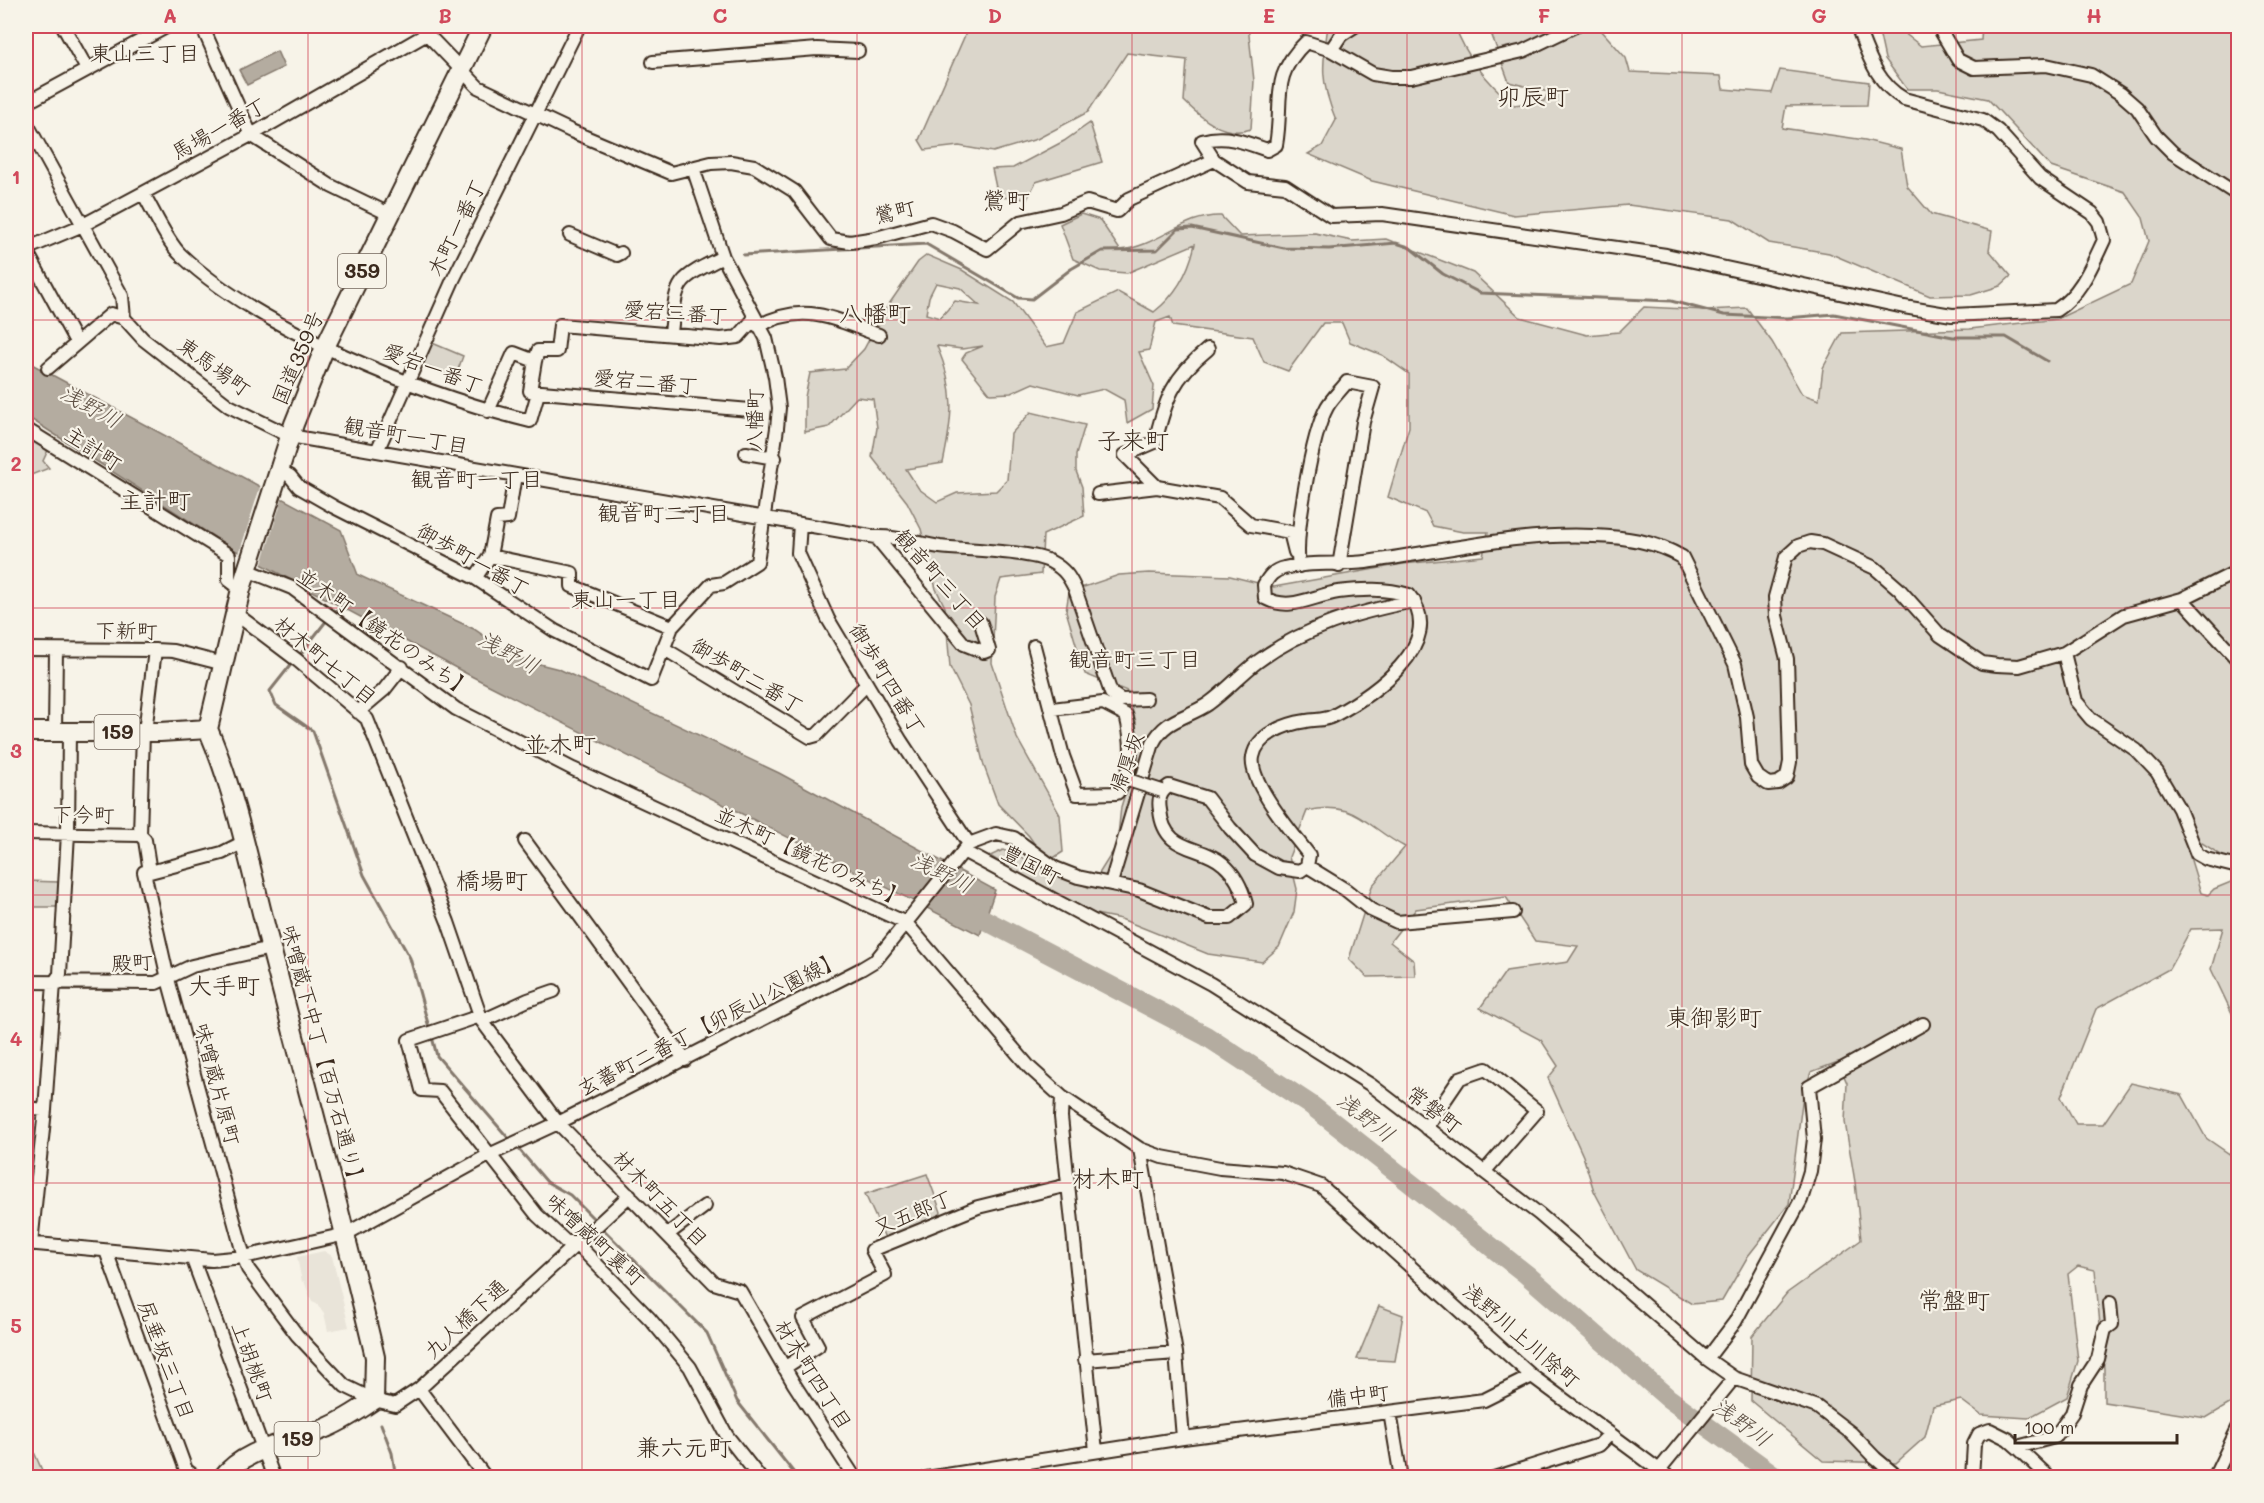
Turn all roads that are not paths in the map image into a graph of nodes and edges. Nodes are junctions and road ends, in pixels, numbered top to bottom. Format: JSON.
{"nodes":[{"id":1,"x":63,"y":26,"type":"edge"},
{"id":2,"x":168,"y":26,"type":"edge"},
{"id":3,"x":202,"y":26,"type":"edge"},
{"id":4,"x":483,"y":26,"type":"edge"},
{"id":5,"x":579,"y":26,"type":"edge"},
{"id":6,"x":1355,"y":26,"type":"edge"},
{"id":7,"x":1575,"y":26,"type":"edge"},
{"id":8,"x":1857,"y":26,"type":"edge"},
{"id":9,"x":1938,"y":26,"type":"edge"},
{"id":10,"x":425,"y":30,"type":"edge"},
{"id":11,"x":1332,"y":50,"type":"junction"},
{"id":12,"x":858,"y":51,"type":"dead end"},
{"id":13,"x":653,"y":62,"type":"dead end"},
{"id":14,"x":87,"y":69,"type":"junction"},
{"id":15,"x":460,"y":70,"type":"junction"},
{"id":16,"x":26,"y":103,"type":"edge"},
{"id":17,"x":536,"y":114,"type":"junction"},
{"id":18,"x":26,"y":122,"type":"edge"},
{"id":19,"x":251,"y":135,"type":"junction"},
{"id":20,"x":1214,"y":160,"type":"junction"},
{"id":21,"x":693,"y":168,"type":"junction"},
{"id":22,"x":143,"y":193,"type":"junction"},
{"id":23,"x":2238,"y":195,"type":"edge"},
{"id":24,"x":389,"y":214,"type":"junction"},
{"id":25,"x":83,"y":225,"type":"junction"},
{"id":26,"x":570,"y":235,"type":"dead end"},
{"id":27,"x":26,"y":250,"type":"edge"},
{"id":28,"x":621,"y":253,"type":"dead end"},
{"id":29,"x":723,"y":257,"type":"junction"},
{"id":30,"x":124,"y":318,"type":"junction"},
{"id":31,"x":756,"y":322,"type":"junction"},
{"id":32,"x":671,"y":333,"type":"junction"},
{"id":33,"x":879,"y":335,"type":"dead end"},
{"id":34,"x":76,"y":342,"type":"junction"},
{"id":35,"x":325,"y":347,"type":"junction"},
{"id":36,"x":1208,"y":349,"type":"dead end"},
{"id":37,"x":535,"y":361,"type":"junction"},
{"id":38,"x":48,"y":368,"type":"dead end"},
{"id":39,"x":409,"y":381,"type":"junction"},
{"id":40,"x":538,"y":393,"type":"junction"},
{"id":41,"x":750,"y":410,"type":"dead end"},
{"id":42,"x":488,"y":411,"type":"junction"},
{"id":43,"x":26,"y":429,"type":"edge"},
{"id":44,"x":290,"y":436,"type":"junction"},
{"id":45,"x":378,"y":451,"type":"junction"},
{"id":46,"x":746,"y":453,"type":"dead end"},
{"id":47,"x":775,"y":458,"type":"junction"},
{"id":48,"x":278,"y":474,"type":"junction"},
{"id":49,"x":515,"y":475,"type":"junction"},
{"id":50,"x":1156,"y":487,"type":"junction"},
{"id":51,"x":1098,"y":494,"type":"dead end"},
{"id":52,"x":764,"y":519,"type":"junction"},
{"id":53,"x":800,"y":524,"type":"junction"},
{"id":54,"x":876,"y":537,"type":"junction"},
{"id":55,"x":490,"y":556,"type":"junction"},
{"id":56,"x":1299,"y":564,"type":"junction"},
{"id":57,"x":249,"y":566,"type":"junction"},
{"id":58,"x":1339,"y":566,"type":"junction"},
{"id":59,"x":2238,"y":571,"type":"edge"},
{"id":60,"x":475,"y":578,"type":"junction"},
{"id":61,"x":235,"y":585,"type":"junction"},
{"id":62,"x":2182,"y":599,"type":"junction"},
{"id":63,"x":1414,"y":601,"type":"junction"},
{"id":64,"x":236,"y":614,"type":"junction"},
{"id":65,"x":981,"y":624,"type":"dead end"},
{"id":66,"x":672,"y":627,"type":"junction"},
{"id":67,"x":1034,"y":646,"type":"dead end"},
{"id":68,"x":663,"y":648,"type":"junction"},
{"id":69,"x":26,"y":649,"type":"edge"},
{"id":70,"x":56,"y":650,"type":"junction"},
{"id":71,"x":155,"y":650,"type":"junction"},
{"id":72,"x":2064,"y":653,"type":"junction"},
{"id":73,"x":2238,"y":660,"type":"edge"},
{"id":74,"x":224,"y":664,"type":"junction"},
{"id":75,"x":402,"y":667,"type":"junction"},
{"id":76,"x":867,"y":684,"type":"junction"},
{"id":77,"x":1146,"y":699,"type":"dead end"},
{"id":78,"x":1052,"y":709,"type":"junction"},
{"id":79,"x":358,"y":712,"type":"junction"},
{"id":80,"x":208,"y":729,"type":"junction"},
{"id":81,"x":26,"y":732,"type":"edge"},
{"id":82,"x":62,"y":732,"type":"junction"},
{"id":83,"x":144,"y":732,"type":"junction"},
{"id":84,"x":1128,"y":780,"type":"junction"},
{"id":85,"x":1162,"y":791,"type":"junction"},
{"id":86,"x":26,"y":833,"type":"edge"},
{"id":87,"x":68,"y":833,"type":"junction"},
{"id":88,"x":140,"y":835,"type":"junction"},
{"id":89,"x":525,"y":841,"type":"dead end"},
{"id":90,"x":244,"y":842,"type":"junction"},
{"id":91,"x":963,"y":851,"type":"junction"},
{"id":92,"x":1307,"y":866,"type":"junction"},
{"id":93,"x":2238,"y":867,"type":"edge"},
{"id":94,"x":150,"y":872,"type":"junction"},
{"id":95,"x":1111,"y":883,"type":"junction"},
{"id":96,"x":1513,"y":912,"type":"dead end"},
{"id":97,"x":1082,"y":914,"type":"joint"},
{"id":98,"x":910,"y":919,"type":"junction"},
{"id":99,"x":271,"y":948,"type":"junction"},
{"id":100,"x":168,"y":979,"type":"junction"},
{"id":101,"x":26,"y":982,"type":"edge"},
{"id":102,"x":54,"y":983,"type":"junction"},
{"id":103,"x":554,"y":992,"type":"dead end"},
{"id":104,"x":481,"y":1019,"type":"junction"},
{"id":105,"x":1923,"y":1024,"type":"dead end"},
{"id":106,"x":685,"y":1059,"type":"junction"},
{"id":107,"x":1062,"y":1097,"type":"junction"},
{"id":108,"x":26,"y":1108,"type":"edge"},
{"id":109,"x":45,"y":1110,"type":"junction"},
{"id":110,"x":558,"y":1124,"type":"junction"},
{"id":111,"x":1426,"y":1128,"type":"junction"},
{"id":112,"x":1140,"y":1149,"type":"junction"},
{"id":113,"x":489,"y":1155,"type":"junction"},
{"id":114,"x":1484,"y":1172,"type":"junction"},
{"id":115,"x":1068,"y":1185,"type":"junction"},
{"id":116,"x":630,"y":1194,"type":"junction"},
{"id":117,"x":705,"y":1206,"type":"dead end"},
{"id":118,"x":1355,"y":1215,"type":"joint"},
{"id":119,"x":346,"y":1234,"type":"junction"},
{"id":120,"x":668,"y":1234,"type":"junction"},
{"id":121,"x":575,"y":1242,"type":"junction"},
{"id":122,"x":28,"y":1244,"type":"edge"},
{"id":123,"x":106,"y":1251,"type":"junction"},
{"id":124,"x":244,"y":1257,"type":"junction"},
{"id":125,"x":193,"y":1260,"type":"junction"},
{"id":126,"x":740,"y":1291,"type":"joint"},
{"id":127,"x":2110,"y":1303,"type":"dead end"},
{"id":128,"x":1176,"y":1353,"type":"junction"},
{"id":129,"x":1707,"y":1359,"type":"junction"},
{"id":130,"x":1085,"y":1360,"type":"junction"},
{"id":131,"x":784,"y":1368,"type":"junction"},
{"id":132,"x":1532,"y":1376,"type":"junction"},
{"id":133,"x":1734,"y":1378,"type":"junction"},
{"id":134,"x":419,"y":1389,"type":"junction"},
{"id":135,"x":374,"y":1400,"type":"junction"},
{"id":136,"x":1390,"y":1412,"type":"junction"},
{"id":137,"x":2238,"y":1428,"type":"edge"},
{"id":138,"x":1610,"y":1434,"type":"junction"},
{"id":139,"x":1183,"y":1438,"type":"junction"},
{"id":140,"x":2017,"y":1447,"type":"junction"},
{"id":141,"x":264,"y":1451,"type":"junction"},
{"id":142,"x":1096,"y":1451,"type":"junction"},
{"id":143,"x":1659,"y":1470,"type":"junction"},
{"id":144,"x":197,"y":1478,"type":"edge"},
{"id":145,"x":222,"y":1478,"type":"edge"},
{"id":146,"x":274,"y":1478,"type":"edge"},
{"id":147,"x":486,"y":1478,"type":"edge"},
{"id":148,"x":760,"y":1478,"type":"edge"},
{"id":149,"x":855,"y":1478,"type":"edge"},
{"id":150,"x":927,"y":1478,"type":"edge"},
{"id":151,"x":1401,"y":1478,"type":"edge"},
{"id":152,"x":1494,"y":1478,"type":"edge"},
{"id":153,"x":1670,"y":1478,"type":"edge"},
{"id":154,"x":1899,"y":1478,"type":"edge"},
{"id":155,"x":1972,"y":1478,"type":"edge"},
{"id":156,"x":2050,"y":1478,"type":"edge"},
{"id":157,"x":2214,"y":1478,"type":"edge"}],
"edges":[{"from":1,"to":14,"type":"street"},
{"from":2,"to":14,"type":"street"},
{"from":3,"to":19,"type":"street"},
{"from":4,"to":15,"type":"highway","name":"国道359号","number":"359"},
{"from":5,"to":17,"type":"street","name":"木町一番丁"},
{"from":6,"to":11,"type":"street"},
{"from":7,"to":11,"type":"street"},
{"from":8,"to":20,"type":"street"},
{"from":9,"to":23,"type":"street"},
{"from":10,"to":15,"type":"street"},
{"from":10,"to":19,"type":"street","name":"馬場一番丁"},
{"from":11,"to":20,"type":"street"},
{"from":12,"to":13,"type":"street"},
{"from":14,"to":16,"type":"street"},
{"from":15,"to":17,"type":"street"},
{"from":15,"to":24,"type":"highway","name":"国道359号","number":"359"},
{"from":17,"to":21,"type":"street"},
{"from":17,"to":39,"type":"street","name":"木町一番丁"},
{"from":18,"to":25,"type":"street"},
{"from":19,"to":22,"type":"street","name":"馬場一番丁"},
{"from":19,"to":24,"type":"street"},
{"from":20,"to":21,"type":"street","name":"鶯町"},
{"from":21,"to":29,"type":"street","name":"八幡町"},
{"from":22,"to":25,"type":"street","name":"馬場一番丁"},
{"from":22,"to":35,"type":"street","name":"愛宕一番丁"},
{"from":24,"to":35,"type":"highway","name":"国道359号","number":"359"},
{"from":25,"to":27,"type":"street","name":"馬場一番丁"},
{"from":25,"to":30,"type":"street"},
{"from":26,"to":28,"type":"street"},
{"from":27,"to":34,"type":"street"},
{"from":29,"to":31,"type":"street","name":"八幡町"},
{"from":29,"to":32,"type":"street"},
{"from":30,"to":34,"type":"street"},
{"from":30,"to":44,"type":"street","name":"東馬場町"},
{"from":31,"to":32,"type":"street","name":"愛宕三番丁"},
{"from":31,"to":33,"type":"street","name":"愛宕三番丁"},
{"from":31,"to":47,"type":"street","name":"八幡町"},
{"from":32,"to":37,"type":"street","name":"愛宕三番丁"},
{"from":34,"to":38,"type":"street"},
{"from":35,"to":39,"type":"street","name":"愛宕一番丁"},
{"from":35,"to":44,"type":"highway","name":"国道359号","number":"359"},
{"from":36,"to":50,"type":"street"},
{"from":37,"to":40,"type":"street"},
{"from":37,"to":42,"type":"street"},
{"from":39,"to":42,"type":"street","name":"愛宕一番丁"},
{"from":39,"to":45,"type":"street","name":"木町一番丁"},
{"from":40,"to":41,"type":"street","name":"愛宕二番丁"},
{"from":40,"to":42,"type":"street","name":"愛宕一番丁"},
{"from":43,"to":61,"type":"street","name":"主計町"},
{"from":44,"to":45,"type":"street","name":"観音町一丁目"},
{"from":44,"to":48,"type":"highway","name":"国道359号","number":"359"},
{"from":45,"to":49,"type":"street","name":"観音町一丁目"},
{"from":46,"to":47,"type":"street"},
{"from":47,"to":52,"type":"street","name":"八幡町"},
{"from":48,"to":57,"type":"highway","name":"国道359号","number":"359"},
{"from":48,"to":60,"type":"street","name":"御歩町一番丁"},
{"from":49,"to":52,"type":"street"},
{"from":49,"to":55,"type":"street"},
{"from":50,"to":51,"type":"street"},
{"from":50,"to":56,"type":"street"},
{"from":52,"to":53,"type":"street","name":"観音町三丁目"},
{"from":52,"to":66,"type":"street","name":"八幡町"},
{"from":53,"to":54,"type":"street","name":"観音町三丁目"},
{"from":53,"to":76,"type":"street","name":"御歩町四番丁"},
{"from":54,"to":65,"type":"street","name":"観音町三丁目"},
{"from":54,"to":77,"type":"street"},
{"from":55,"to":60,"type":"street"},
{"from":55,"to":66,"type":"street","name":"御歩町二番丁"},
{"from":56,"to":58,"type":"street"},
{"from":56,"to":58,"type":"street"},
{"from":56,"to":63,"type":"street"},
{"from":57,"to":61,"type":"highway","name":"国道359号","number":"359"},
{"from":57,"to":75,"type":"street","name":"並木町【鏡花のみち】"},
{"from":58,"to":72,"type":"street"},
{"from":59,"to":62,"type":"street"},
{"from":60,"to":68,"type":"street","name":"御歩町一番丁"},
{"from":61,"to":64,"type":"highway","name":"国道359号","number":"359"},
{"from":62,"to":72,"type":"street"},
{"from":62,"to":73,"type":"street"},
{"from":63,"to":92,"type":"street"},
{"from":63,"to":95,"type":"street","name":"帰厚坂"},
{"from":64,"to":74,"type":"highway","name":"国道359号","number":"359"},
{"from":64,"to":79,"type":"street","name":"材木町七丁目"},
{"from":66,"to":68,"type":"street"},
{"from":67,"to":78,"type":"street"},
{"from":68,"to":76,"type":"street","name":"御歩町二番丁"},
{"from":69,"to":70,"type":"street","name":"下新町"},
{"from":70,"to":71,"type":"street","name":"下新町"},
{"from":70,"to":82,"type":"street"},
{"from":71,"to":74,"type":"street","name":"下新町"},
{"from":71,"to":83,"type":"street","name":"味噌蔵片原町"},
{"from":72,"to":93,"type":"street"},
{"from":74,"to":80,"type":"highway","name":"国道359号","number":"359"},
{"from":75,"to":79,"type":"street"},
{"from":75,"to":98,"type":"street","name":"並木町【鏡花のみち】"},
{"from":76,"to":91,"type":"street","name":"御歩町四番丁"},
{"from":78,"to":84,"type":"street"},
{"from":78,"to":84,"type":"street"},
{"from":79,"to":104,"type":"street","name":"材木町七丁目"},
{"from":80,"to":83,"type":"highway","number":"159"},
{"from":80,"to":90,"type":"highway","name":"味噌蔵下中丁【百万石通り】"},
{"from":81,"to":82,"type":"highway","number":"159"},
{"from":82,"to":83,"type":"highway","number":"159"},
{"from":82,"to":87,"type":"street"},
{"from":83,"to":88,"type":"street","name":"味噌蔵片原町"},
{"from":84,"to":85,"type":"street","bridge":true},
{"from":85,"to":92,"type":"street"},
{"from":85,"to":95,"type":"street"},
{"from":86,"to":87,"type":"street","name":"下今町"},
{"from":87,"to":88,"type":"street","name":"下今町"},
{"from":87,"to":102,"type":"street"},
{"from":88,"to":94,"type":"street","name":"味噌蔵片原町"},
{"from":89,"to":106,"type":"street"},
{"from":90,"to":94,"type":"street"},
{"from":90,"to":99,"type":"highway","name":"味噌蔵下中丁【百万石通り】"},
{"from":91,"to":95,"type":"street"},
{"from":91,"to":97,"type":"street","name":"豊国町"},
{"from":91,"to":98,"type":"street","name":"玄蕃町二番丁【卯辰山公園線】"},
{"from":92,"to":96,"type":"street"},
{"from":94,"to":100,"type":"street","name":"味噌蔵片原町"},
{"from":97,"to":111,"type":"street","name":"常磐町"},
{"from":98,"to":106,"type":"street","name":"玄蕃町二番丁【卯辰山公園線】"},
{"from":98,"to":107,"type":"street","name":"並木町【鏡花のみち】"},
{"from":99,"to":100,"type":"street","name":"殿町"},
{"from":99,"to":119,"type":"highway","name":"味噌蔵下中丁【百万石通り】"},
{"from":100,"to":102,"type":"street","name":"殿町"},
{"from":100,"to":124,"type":"street","name":"味噌蔵片原町"},
{"from":101,"to":102,"type":"street","name":"殿町"},
{"from":102,"to":109,"type":"street"},
{"from":103,"to":104,"type":"street"},
{"from":104,"to":110,"type":"street","name":"材木町五丁目"},
{"from":104,"to":113,"type":"street","name":"味噌蔵町裏町"},
{"from":105,"to":129,"type":"street"},
{"from":106,"to":110,"type":"street","name":"玄蕃町二番丁【卯辰山公園線】"},
{"from":107,"to":112,"type":"street","name":"並木町【鏡花のみち】"},
{"from":107,"to":115,"type":"street"},
{"from":108,"to":109,"type":"street"},
{"from":109,"to":122,"type":"street"},
{"from":110,"to":113,"type":"street","name":"玄蕃町二番丁【卯辰山公園線】"},
{"from":110,"to":116,"type":"street","name":"材木町五丁目"},
{"from":111,"to":114,"type":"street","name":"常磐町"},
{"from":111,"to":114,"type":"street"},
{"from":112,"to":118,"type":"street","name":"並木町【鏡花のみち】"},
{"from":112,"to":128,"type":"street"},
{"from":113,"to":119,"type":"street","name":"玄蕃町二番丁【卯辰山公園線】"},
{"from":113,"to":121,"type":"street","name":"味噌蔵町裏町"},
{"from":114,"to":129,"type":"street","name":"常磐町"},
{"from":115,"to":130,"type":"street"},
{"from":115,"to":131,"type":"street","name":"又五郎丁"},
{"from":116,"to":120,"type":"street","name":"材木町五丁目"},
{"from":116,"to":121,"type":"street","name":"九人橋下通"},
{"from":117,"to":120,"type":"street"},
{"from":118,"to":132,"type":"street","name":"浅野川上川除町"},
{"from":119,"to":124,"type":"street","name":"玄蕃町二番丁【卯辰山公園線】"},
{"from":119,"to":135,"type":"highway","name":"味噌蔵下中丁【百万石通り】"},
{"from":120,"to":126,"type":"street","name":"材木町五丁目"},
{"from":121,"to":134,"type":"street","name":"九人橋下通"},
{"from":121,"to":148,"type":"street","name":"味噌蔵町裏町"},
{"from":122,"to":123,"type":"street","name":"玄蕃町二番丁【卯辰山公園線】"},
{"from":123,"to":125,"type":"street","name":"玄蕃町二番丁【卯辰山公園線】"},
{"from":123,"to":144,"type":"street","name":"尻垂坂三丁目"},
{"from":124,"to":125,"type":"street","name":"玄蕃町二番丁【卯辰山公園線】"},
{"from":124,"to":135,"type":"street","name":"味噌蔵片原町"},
{"from":125,"to":141,"type":"street","name":"上胡桃町"},
{"from":126,"to":131,"type":"street","name":"材木町四丁目"},
{"from":127,"to":140,"type":"street"},
{"from":128,"to":130,"type":"street"},
{"from":128,"to":139,"type":"street"},
{"from":129,"to":133,"type":"street","name":"常磐町"},
{"from":130,"to":142,"type":"street"},
{"from":131,"to":149,"type":"street","name":"材木町四丁目"},
{"from":132,"to":136,"type":"street","name":"備中町"},
{"from":132,"to":138,"type":"street","name":"浅野川上川除町"},
{"from":133,"to":143,"type":"street"},
{"from":133,"to":154,"type":"street","name":"常磐町"},
{"from":134,"to":135,"type":"street","name":"九人橋下通"},
{"from":134,"to":147,"type":"street"},
{"from":135,"to":141,"type":"highway","number":"159"},
{"from":136,"to":139,"type":"street","name":"備中町"},
{"from":136,"to":151,"type":"street"},
{"from":137,"to":157,"type":"street"},
{"from":138,"to":143,"type":"street","name":"浅野川上川除町"},
{"from":138,"to":152,"type":"street"},
{"from":139,"to":142,"type":"street","name":"備中町"},
{"from":140,"to":155,"type":"street"},
{"from":140,"to":156,"type":"street"},
{"from":141,"to":145,"type":"highway","number":"159"},
{"from":141,"to":146,"type":"street","name":"上胡桃町"},
{"from":142,"to":150,"type":"street","name":"備中町"},
{"from":143,"to":153,"type":"street","name":"浅野川上川除町"}]}
